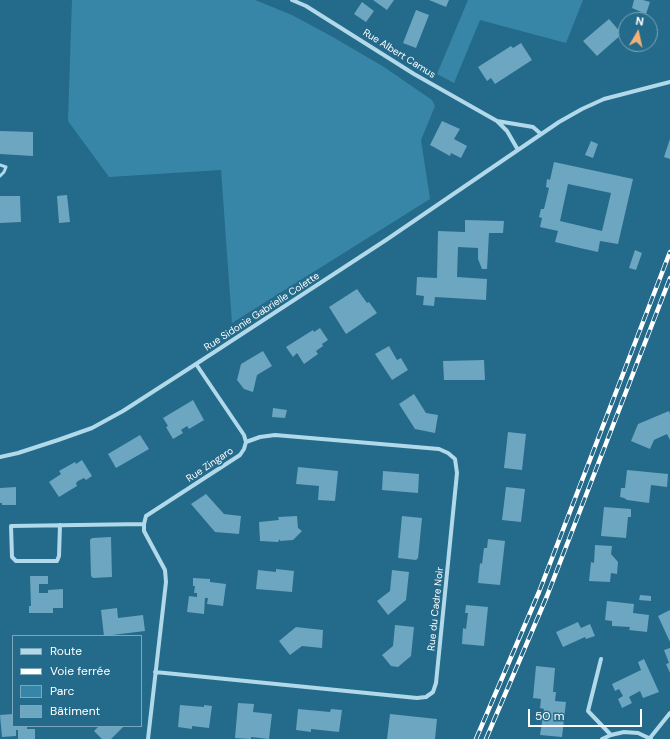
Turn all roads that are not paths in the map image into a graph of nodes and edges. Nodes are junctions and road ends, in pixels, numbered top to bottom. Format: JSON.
{"nodes":[{"id":1,"x":292,"y":0,"type":"edge"},
{"id":2,"x":670,"y":82,"type":"edge"},
{"id":3,"x":497,"y":121,"type":"junction"},
{"id":4,"x":541,"y":134,"type":"junction"},
{"id":5,"x":518,"y":150,"type":"junction"},
{"id":6,"x":0,"y":165,"type":"edge"},
{"id":7,"x":0,"y":176,"type":"edge"},
{"id":8,"x":196,"y":364,"type":"junction"},
{"id":9,"x":246,"y":442,"type":"junction"},
{"id":10,"x":0,"y":457,"type":"edge"},
{"id":11,"x":144,"y":524,"type":"junction"},
{"id":12,"x":60,"y":525,"type":"junction"},
{"id":13,"x":601,"y":659,"type":"dead end"},
{"id":14,"x":155,"y":672,"type":"junction"},
{"id":15,"x":670,"y":713,"type":"edge"},
{"id":16,"x":611,"y":734,"type":"junction"},
{"id":17,"x":148,"y":739,"type":"edge"},
{"id":18,"x":602,"y":739,"type":"edge"},
{"id":19,"x":651,"y":739,"type":"edge"}],
"edges":[{"from":1,"to":3,"type":"street","name":"Rue Albert Camus"},
{"from":2,"to":4,"type":"street"},
{"from":3,"to":4,"type":"street","name":"Rue Albert Camus"},
{"from":3,"to":5,"type":"street","name":"Rue Albert Camus"},
{"from":4,"to":5,"type":"street"},
{"from":5,"to":8,"type":"street","name":"Rue Sidonie Gabrielle Colette"},
{"from":6,"to":7,"type":"lane"},
{"from":8,"to":9,"type":"street"},
{"from":8,"to":10,"type":"street","name":"Rue Sidonie Gabrielle Colette"},
{"from":9,"to":11,"type":"street","name":"Rue Zingaro"},
{"from":9,"to":14,"type":"street","name":"Rue du Cadre Noir"},
{"from":11,"to":12,"type":"street"},
{"from":11,"to":14,"type":"street"},
{"from":12,"to":12,"type":"street"},
{"from":13,"to":16,"type":"street"},
{"from":14,"to":17,"type":"street"},
{"from":15,"to":19,"type":"street"},
{"from":16,"to":18,"type":"street"},
{"from":16,"to":19,"type":"street"}]}
